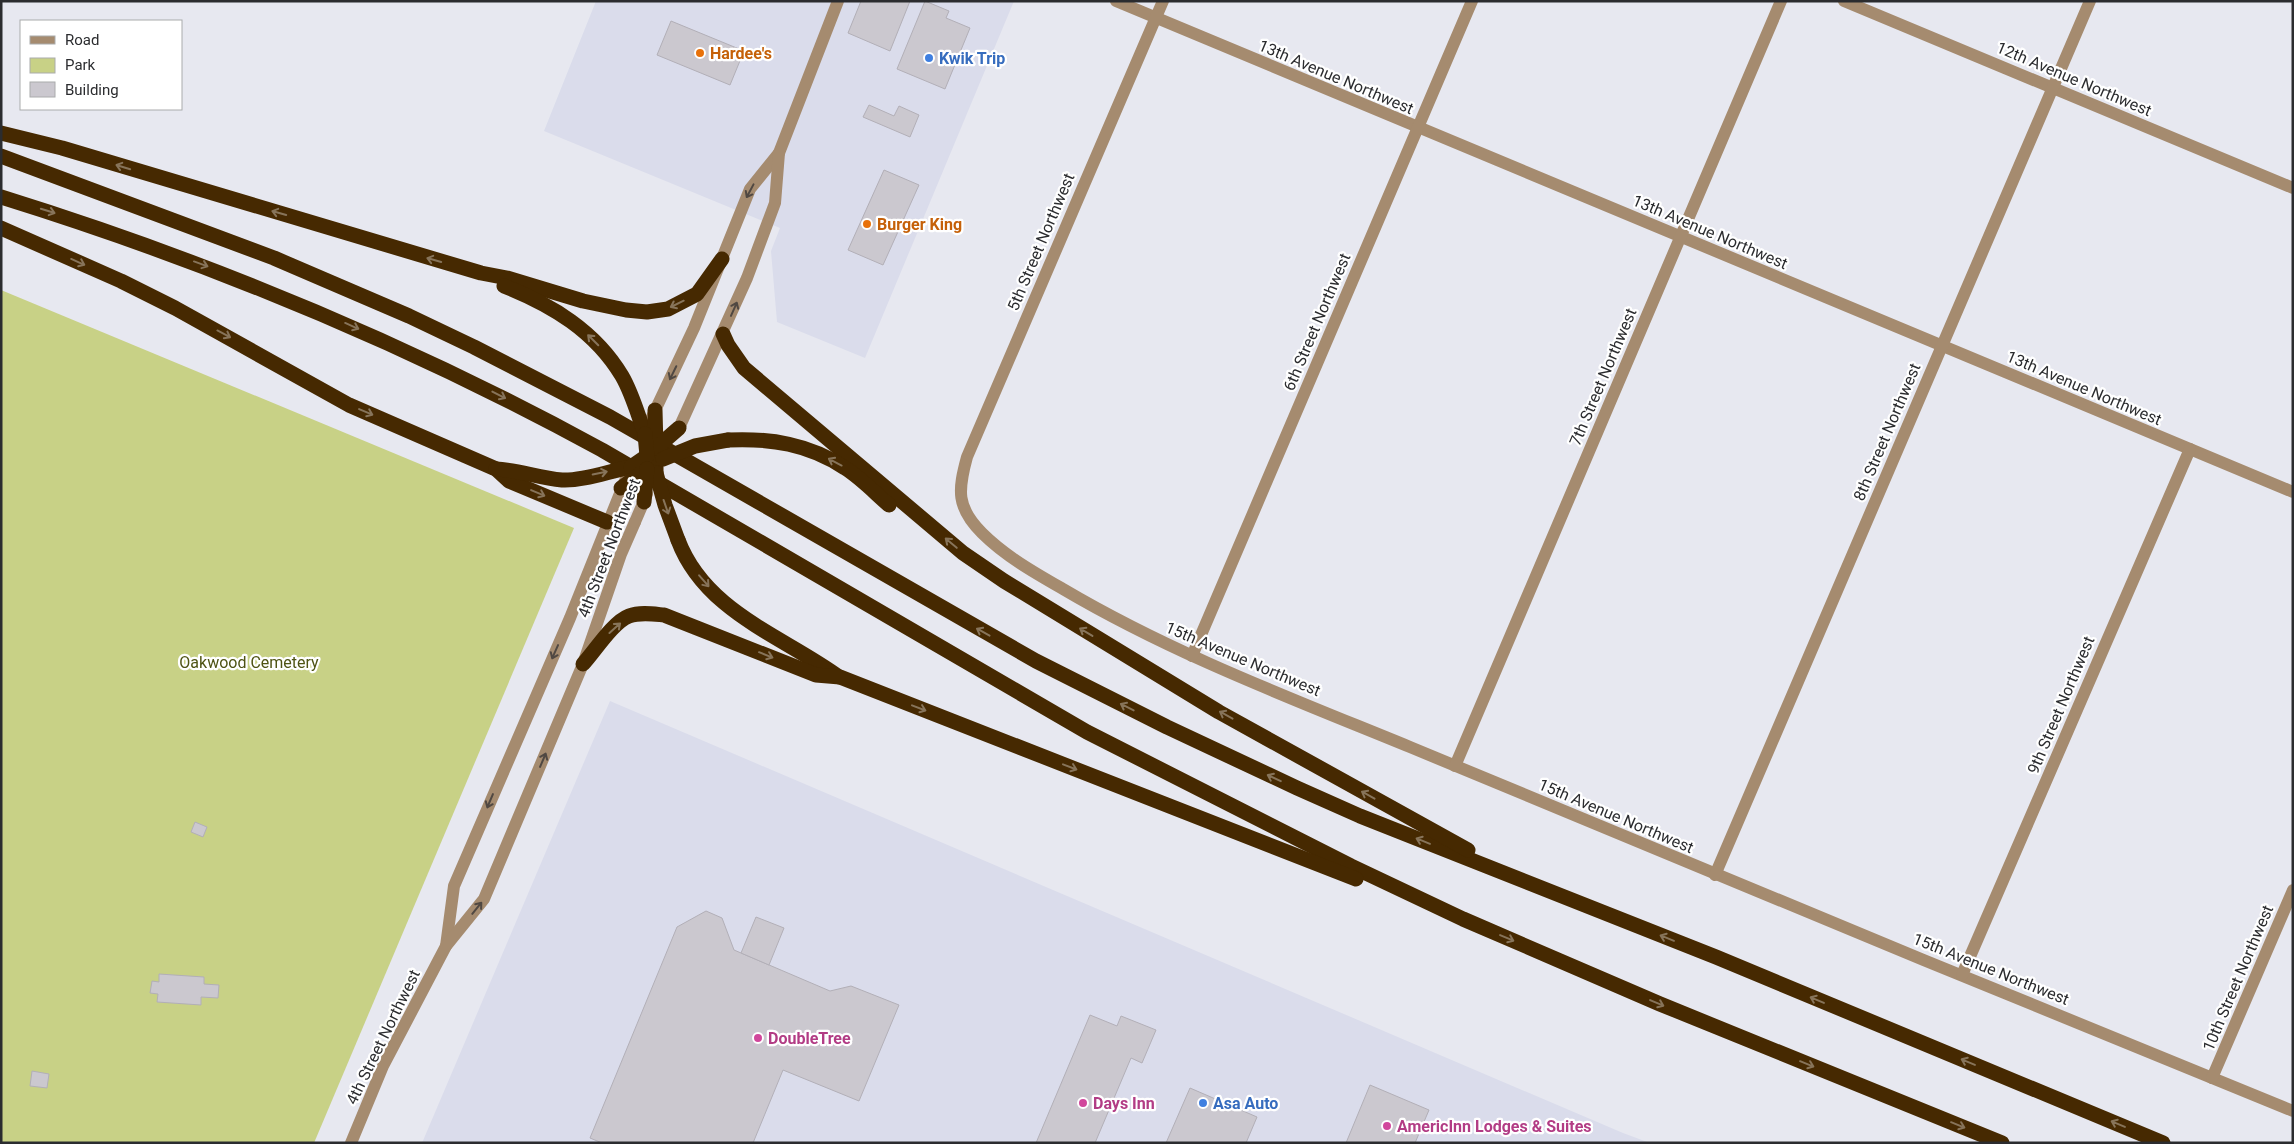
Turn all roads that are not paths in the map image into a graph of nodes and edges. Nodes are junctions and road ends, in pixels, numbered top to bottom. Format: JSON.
{"nodes":[{"id":1,"x":838,"y":1,"type":"edge"},
{"id":2,"x":1116,"y":1,"type":"edge"},
{"id":3,"x":1162,"y":1,"type":"edge"},
{"id":4,"x":1472,"y":1,"type":"edge"},
{"id":5,"x":1781,"y":1,"type":"edge"},
{"id":6,"x":1844,"y":1,"type":"edge"},
{"id":7,"x":2090,"y":1,"type":"edge"},
{"id":8,"x":1155,"y":18,"type":"junction"},
{"id":9,"x":2053,"y":88,"type":"junction"},
{"id":10,"x":1418,"y":129,"type":"junction"},
{"id":11,"x":1,"y":133,"type":"edge"},
{"id":12,"x":780,"y":153,"type":"junction"},
{"id":13,"x":1,"y":156,"type":"edge"},
{"id":14,"x":2293,"y":188,"type":"edge"},
{"id":15,"x":1,"y":197,"type":"edge"},
{"id":16,"x":1,"y":228,"type":"edge"},
{"id":17,"x":1680,"y":238,"type":"junction"},
{"id":18,"x":722,"y":259,"type":"junction"},
{"id":19,"x":481,"y":273,"type":"junction"},
{"id":20,"x":723,"y":334,"type":"junction"},
{"id":21,"x":1942,"y":346,"type":"junction"},
{"id":22,"x":656,"y":410,"type":"junction"},
{"id":23,"x":679,"y":428,"type":"joint"},
{"id":24,"x":645,"y":434,"type":"junction"},
{"id":25,"x":2190,"y":449,"type":"junction"},
{"id":26,"x":654,"y":461,"type":"junction"},
{"id":27,"x":631,"y":467,"type":"junction"},
{"id":28,"x":496,"y":469,"type":"junction"},
{"id":29,"x":622,"y":488,"type":"junction"},
{"id":30,"x":2293,"y":492,"type":"edge"},
{"id":31,"x":960,"y":499,"type":"joint"},
{"id":32,"x":644,"y":502,"type":"joint"},
{"id":33,"x":610,"y":516,"type":"junction"},
{"id":34,"x":919,"y":516,"type":"junction"},
{"id":35,"x":1192,"y":656,"type":"junction"},
{"id":36,"x":583,"y":664,"type":"junction"},
{"id":37,"x":840,"y":677,"type":"junction"},
{"id":38,"x":1455,"y":766,"type":"junction"},
{"id":39,"x":1715,"y":875,"type":"junction"},
{"id":40,"x":1534,"y":885,"type":"junction"},
{"id":41,"x":2293,"y":890,"type":"edge"},
{"id":42,"x":1463,"y":919,"type":"junction"},
{"id":43,"x":446,"y":946,"type":"junction"},
{"id":44,"x":1962,"y":975,"type":"junction"},
{"id":45,"x":2212,"y":1078,"type":"junction"},
{"id":46,"x":2293,"y":1111,"type":"edge"},
{"id":47,"x":351,"y":1143,"type":"edge"},
{"id":48,"x":2002,"y":1143,"type":"edge"},
{"id":49,"x":2163,"y":1143,"type":"edge"}],
"edges":[{"from":1,"to":12,"type":"street","name":"4th Street Northwest"},
{"from":2,"to":8,"type":"street","name":"13th Avenue Northwest"},
{"from":3,"to":8,"type":"street","name":"5th Street Northwest"},
{"from":4,"to":10,"type":"street","name":"6th Street Northwest"},
{"from":5,"to":17,"type":"street","name":"7th Street Northwest"},
{"from":6,"to":9,"type":"street","name":"12th Avenue Northwest"},
{"from":7,"to":9,"type":"street","name":"8th Street Northwest"},
{"from":8,"to":10,"type":"street","name":"13th Avenue Northwest"},
{"from":8,"to":31,"type":"street","name":"5th Street Northwest"},
{"from":9,"to":14,"type":"street","name":"12th Avenue Northwest"},
{"from":9,"to":21,"type":"street","name":"8th Street Northwest"},
{"from":10,"to":17,"type":"street","name":"13th Avenue Northwest"},
{"from":10,"to":35,"type":"street","name":"6th Street Northwest"},
{"from":19,"to":11,"type":"highway","one_way":true},
{"from":12,"to":18,"type":"street","name":"4th Street Northwest","one_way":true},
{"from":20,"to":12,"type":"street","name":"4th Street Northwest","one_way":true},
{"from":40,"to":13,"type":"highway","one_way":true},
{"from":15,"to":42,"type":"highway","one_way":true},
{"from":16,"to":28,"type":"highway","one_way":true},
{"from":17,"to":21,"type":"street","name":"13th Avenue Northwest"},
{"from":17,"to":38,"type":"street","name":"7th Street Northwest"},
{"from":18,"to":19,"type":"highway","one_way":true},
{"from":18,"to":22,"type":"street","name":"4th Street Northwest","one_way":true},
{"from":24,"to":19,"type":"highway","one_way":true},
{"from":20,"to":23,"type":"street","name":"4th Street Northwest"},
{"from":20,"to":34,"type":"highway"},
{"from":21,"to":25,"type":"street","name":"13th Avenue Northwest"},
{"from":21,"to":39,"type":"street","name":"8th Street Northwest"},
{"from":22,"to":24,"type":"street","name":"4th Street Northwest","bridge":true},
{"from":22,"to":26,"type":"highway","bridge":true},
{"from":23,"to":26,"type":"highway","bridge":true},
{"from":24,"to":26,"type":"highway","bridge":true},
{"from":24,"to":27,"type":"street","name":"4th Street Northwest","bridge":true},
{"from":25,"to":30,"type":"street","name":"13th Avenue Northwest"},
{"from":25,"to":44,"type":"street","name":"9th Street Northwest"},
{"from":26,"to":27,"type":"highway","bridge":true},
{"from":26,"to":29,"type":"highway","bridge":true},
{"from":26,"to":32,"type":"highway","bridge":true},
{"from":34,"to":26,"type":"highway","one_way":true,"bridge":true},
{"from":26,"to":37,"type":"highway","one_way":true,"bridge":true},
{"from":28,"to":27,"type":"highway","one_way":true},
{"from":27,"to":29,"type":"street","name":"4th Street Northwest","bridge":true},
{"from":28,"to":33,"type":"highway","one_way":true},
{"from":29,"to":33,"type":"street","name":"4th Street Northwest"},
{"from":31,"to":35,"type":"street","name":"15th Avenue Northwest"},
{"from":32,"to":36,"type":"street","name":"4th Street Northwest","bridge":true},
{"from":33,"to":43,"type":"street","name":"4th Street Northwest","one_way":true},
{"from":40,"to":34,"type":"highway","one_way":true},
{"from":35,"to":38,"type":"street","name":"15th Avenue Northwest"},
{"from":36,"to":37,"type":"highway","one_way":true},
{"from":43,"to":36,"type":"street","name":"4th Street Northwest","one_way":true},
{"from":37,"to":42,"type":"highway","one_way":true},
{"from":38,"to":39,"type":"street","name":"15th Avenue Northwest"},
{"from":39,"to":44,"type":"street","name":"15th Avenue Northwest"},
{"from":49,"to":40,"type":"highway","one_way":true},
{"from":41,"to":45,"type":"street","name":"10th Street Northwest"},
{"from":42,"to":48,"type":"highway","one_way":true},
{"from":43,"to":47,"type":"street","name":"4th Street Northwest"},
{"from":44,"to":45,"type":"street","name":"15th Avenue Northwest"},
{"from":45,"to":46,"type":"street","name":"15th Avenue Northwest"}]}
